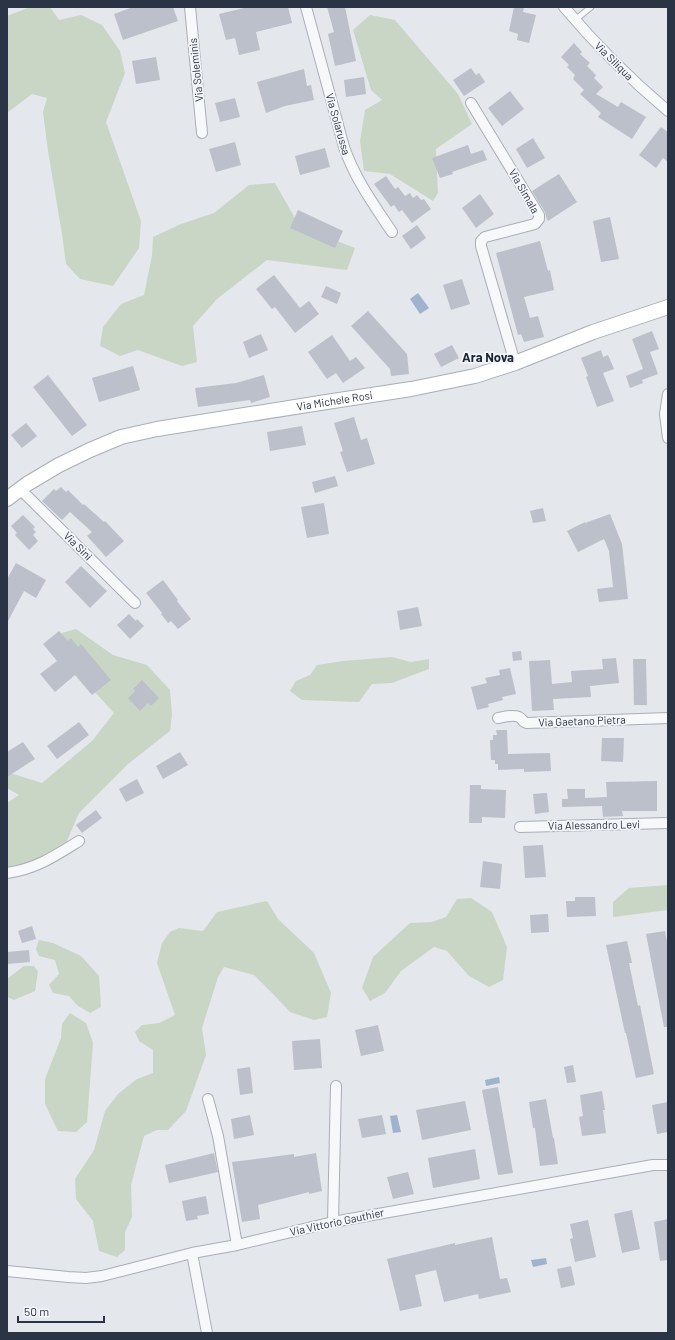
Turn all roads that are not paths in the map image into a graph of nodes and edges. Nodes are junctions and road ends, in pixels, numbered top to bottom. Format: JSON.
{"nodes":[{"id":1,"x":190,"y":7,"type":"edge"},
{"id":2,"x":306,"y":7,"type":"edge"},
{"id":3,"x":564,"y":7,"type":"edge"},
{"id":4,"x":591,"y":7,"type":"edge"},
{"id":5,"x":575,"y":20,"type":"junction"},
{"id":6,"x":470,"y":104,"type":"dead end"},
{"id":7,"x":668,"y":111,"type":"edge"},
{"id":8,"x":202,"y":133,"type":"dead end"},
{"id":9,"x":392,"y":232,"type":"dead end"},
{"id":10,"x":668,"y":307,"type":"edge"},
{"id":11,"x":515,"y":363,"type":"junction"},
{"id":12,"x":668,"y":394,"type":"edge"},
{"id":13,"x":668,"y":438,"type":"edge"},
{"id":14,"x":20,"y":489,"type":"junction"},
{"id":15,"x":7,"y":499,"type":"edge"},
{"id":16,"x":135,"y":603,"type":"dead end"},
{"id":17,"x":498,"y":718,"type":"dead end"},
{"id":18,"x":668,"y":718,"type":"edge"},
{"id":19,"x":668,"y":823,"type":"edge"},
{"id":20,"x":520,"y":827,"type":"dead end"},
{"id":21,"x":79,"y":841,"type":"dead end"},
{"id":22,"x":7,"y":873,"type":"edge"},
{"id":23,"x":336,"y":1086,"type":"dead end"},
{"id":24,"x":208,"y":1099,"type":"dead end"},
{"id":25,"x":668,"y":1165,"type":"edge"},
{"id":26,"x":332,"y":1222,"type":"junction"},
{"id":27,"x":237,"y":1245,"type":"junction"},
{"id":28,"x":192,"y":1254,"type":"junction"},
{"id":29,"x":7,"y":1271,"type":"edge"},
{"id":30,"x":206,"y":1333,"type":"edge"}],
"edges":[{"from":1,"to":8,"type":"street","name":"Via Soleminis"},
{"from":2,"to":9,"type":"street","name":"Via Solarussa"},
{"from":3,"to":5,"type":"street","name":"Via Siliqua"},
{"from":4,"to":5,"type":"lane"},
{"from":5,"to":7,"type":"street","name":"Via Siliqua"},
{"from":6,"to":11,"type":"street","name":"Via Simala"},
{"from":10,"to":11,"type":"street","name":"Via Michele Rosi"},
{"from":11,"to":14,"type":"street","name":"Via Michele Rosi"},
{"from":12,"to":13,"type":"street"},
{"from":14,"to":15,"type":"street","name":"Via Michele Rosi"},
{"from":14,"to":16,"type":"street","name":"Via Sini"},
{"from":17,"to":18,"type":"street","name":"Via Gaetano Pietra"},
{"from":19,"to":20,"type":"street","name":"Via Alessandro Levi"},
{"from":21,"to":22,"type":"street"},
{"from":23,"to":26,"type":"street"},
{"from":24,"to":27,"type":"street"},
{"from":25,"to":26,"type":"street","name":"Via Vittorio Gauthier"},
{"from":26,"to":27,"type":"street","name":"Via Vittorio Gauthier"},
{"from":27,"to":28,"type":"street","name":"Via Vittorio Gauthier"},
{"from":28,"to":29,"type":"street","name":"Via Vittorio Gauthier"},
{"from":28,"to":30,"type":"street"}]}
